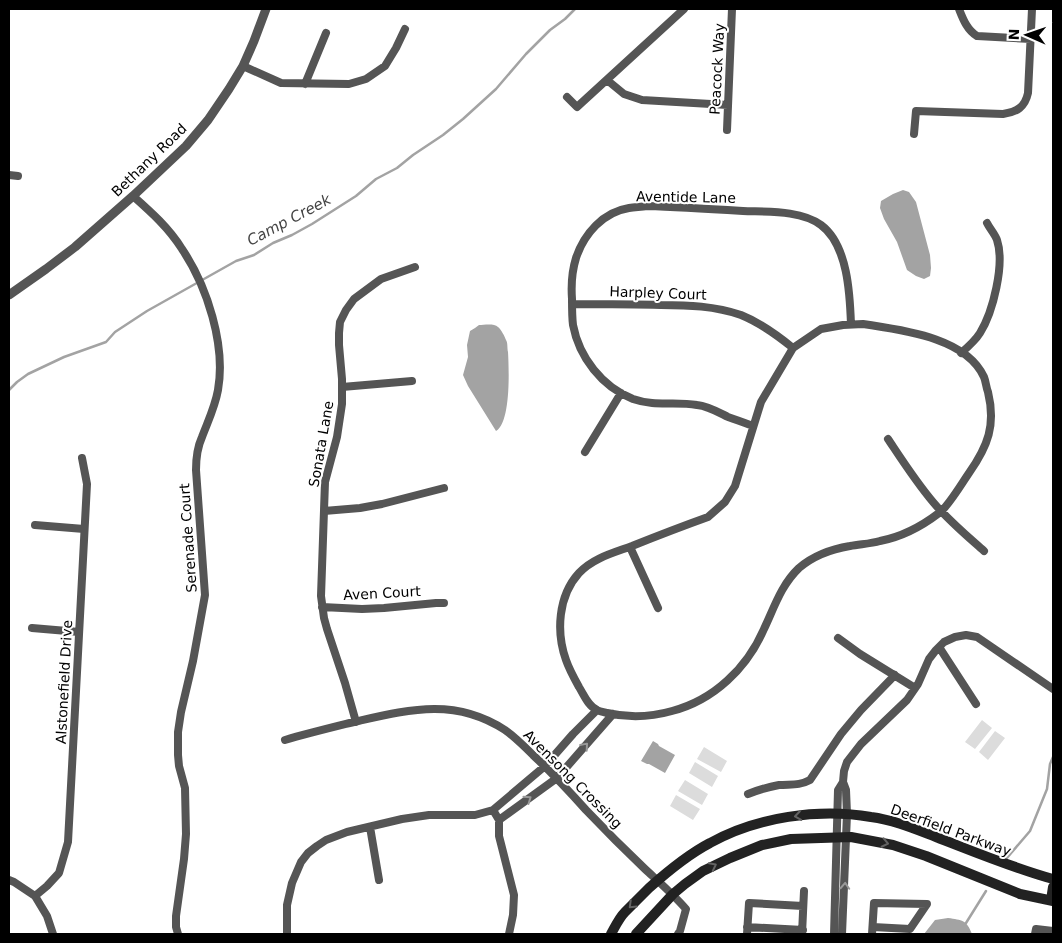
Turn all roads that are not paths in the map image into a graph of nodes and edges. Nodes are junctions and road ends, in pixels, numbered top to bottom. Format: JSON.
{"nodes":[{"id":1,"x":266,"y":9,"type":"edge"},
{"id":2,"x":684,"y":9,"type":"edge"},
{"id":3,"x":732,"y":9,"type":"edge"},
{"id":4,"x":958,"y":9,"type":"edge"},
{"id":5,"x":1032,"y":9,"type":"edge"},
{"id":6,"x":405,"y":29,"type":"dead end"},
{"id":7,"x":326,"y":33,"type":"dead end"},
{"id":8,"x":1031,"y":39,"type":"junction"},
{"id":9,"x":243,"y":66,"type":"junction"},
{"id":10,"x":607,"y":80,"type":"junction"},
{"id":11,"x":305,"y":84,"type":"junction"},
{"id":12,"x":567,"y":97,"type":"dead end"},
{"id":13,"x":728,"y":104,"type":"junction"},
{"id":14,"x":726,"y":130,"type":"dead end"},
{"id":15,"x":914,"y":134,"type":"dead end"},
{"id":16,"x":9,"y":176,"type":"edge"},
{"id":17,"x":18,"y":176,"type":"dead end"},
{"id":18,"x":133,"y":196,"type":"junction"},
{"id":19,"x":987,"y":223,"type":"dead end"},
{"id":20,"x":414,"y":267,"type":"dead end"},
{"id":21,"x":9,"y":295,"type":"edge"},
{"id":22,"x":572,"y":304,"type":"junction"},
{"id":23,"x":851,"y":325,"type":"junction"},
{"id":24,"x":793,"y":348,"type":"junction"},
{"id":25,"x":961,"y":353,"type":"junction"},
{"id":26,"x":412,"y":381,"type":"dead end"},
{"id":27,"x":342,"y":386,"type":"junction"},
{"id":28,"x":621,"y":393,"type":"junction"},
{"id":29,"x":753,"y":426,"type":"junction"},
{"id":30,"x":888,"y":439,"type":"dead end"},
{"id":31,"x":585,"y":452,"type":"dead end"},
{"id":32,"x":82,"y":458,"type":"dead end"},
{"id":33,"x":444,"y":488,"type":"dead end"},
{"id":34,"x":324,"y":512,"type":"junction"},
{"id":35,"x":942,"y":512,"type":"junction"},
{"id":36,"x":35,"y":525,"type":"dead end"},
{"id":37,"x":84,"y":529,"type":"junction"},
{"id":38,"x":630,"y":547,"type":"junction"},
{"id":39,"x":984,"y":551,"type":"dead end"},
{"id":40,"x":444,"y":603,"type":"dead end"},
{"id":41,"x":322,"y":607,"type":"junction"},
{"id":42,"x":658,"y":608,"type":"dead end"},
{"id":43,"x":32,"y":628,"type":"dead end"},
{"id":44,"x":79,"y":632,"type":"junction"},
{"id":45,"x":838,"y":638,"type":"dead end"},
{"id":46,"x":939,"y":646,"type":"junction"},
{"id":47,"x":895,"y":675,"type":"junction"},
{"id":48,"x":916,"y":688,"type":"junction"},
{"id":49,"x":1053,"y":688,"type":"edge"},
{"id":50,"x":976,"y":704,"type":"dead end"},
{"id":51,"x":597,"y":710,"type":"junction"},
{"id":52,"x":613,"y":714,"type":"junction"},
{"id":53,"x":356,"y":722,"type":"junction"},
{"id":54,"x":285,"y":740,"type":"dead end"},
{"id":55,"x":545,"y":766,"type":"junction"},
{"id":56,"x":557,"y":778,"type":"junction"},
{"id":57,"x":748,"y":794,"type":"dead end"},
{"id":58,"x":494,"y":810,"type":"junction"},
{"id":59,"x":842,"y":814,"type":"junction"},
{"id":60,"x":499,"y":820,"type":"junction"},
{"id":61,"x":370,"y":827,"type":"junction"},
{"id":62,"x":842,"y":837,"type":"junction"},
{"id":63,"x":9,"y":880,"type":"edge"},
{"id":64,"x":379,"y":880,"type":"dead end"},
{"id":65,"x":658,"y":880,"type":"junction"},
{"id":66,"x":1053,"y":880,"type":"edge"},
{"id":67,"x":1053,"y":887,"type":"edge"},
{"id":68,"x":804,"y":891,"type":"dead end"},
{"id":69,"x":673,"y":894,"type":"junction"},
{"id":70,"x":35,"y":896,"type":"junction"},
{"id":71,"x":1052,"y":901,"type":"edge"},
{"id":72,"x":803,"y":906,"type":"junction"},
{"id":73,"x":747,"y":931,"type":"edge"},
{"id":74,"x":872,"y":931,"type":"edge"},
{"id":75,"x":1053,"y":931,"type":"edge"},
{"id":76,"x":802,"y":932,"type":"edge"},
{"id":77,"x":53,"y":934,"type":"edge"},
{"id":78,"x":178,"y":934,"type":"edge"},
{"id":79,"x":288,"y":934,"type":"edge"},
{"id":80,"x":509,"y":934,"type":"edge"},
{"id":81,"x":611,"y":934,"type":"edge"},
{"id":82,"x":636,"y":934,"type":"edge"},
{"id":83,"x":678,"y":934,"type":"edge"},
{"id":84,"x":834,"y":934,"type":"edge"},
{"id":85,"x":842,"y":934,"type":"edge"},
{"id":86,"x":1035,"y":934,"type":"edge"}],
"edges":[{"from":1,"to":9,"type":"street","name":"Bethany Road"},
{"from":2,"to":10,"type":"street"},
{"from":3,"to":13,"type":"street","name":"Peacock Way"},
{"from":4,"to":8,"type":"street"},
{"from":5,"to":8,"type":"street"},
{"from":6,"to":11,"type":"street"},
{"from":7,"to":11,"type":"street"},
{"from":8,"to":15,"type":"street"},
{"from":9,"to":11,"type":"street"},
{"from":9,"to":18,"type":"street","name":"Bethany Road"},
{"from":10,"to":12,"type":"street"},
{"from":10,"to":13,"type":"street"},
{"from":13,"to":14,"type":"street","name":"Peacock Way"},
{"from":16,"to":17,"type":"street"},
{"from":18,"to":21,"type":"street","name":"Bethany Road"},
{"from":18,"to":78,"type":"street","name":"Serenade Court"},
{"from":19,"to":25,"type":"street"},
{"from":20,"to":27,"type":"street","name":"Sonata Lane"},
{"from":22,"to":23,"type":"street","name":"Aventide Lane"},
{"from":22,"to":24,"type":"street","name":"Harpley Court"},
{"from":22,"to":28,"type":"street","name":"Aventide Lane"},
{"from":23,"to":24,"type":"street"},
{"from":23,"to":25,"type":"street"},
{"from":24,"to":29,"type":"street"},
{"from":25,"to":35,"type":"street"},
{"from":26,"to":27,"type":"street"},
{"from":27,"to":34,"type":"street","name":"Sonata Lane"},
{"from":28,"to":29,"type":"street","name":"Aventide Lane"},
{"from":28,"to":31,"type":"street"},
{"from":29,"to":38,"type":"street"},
{"from":30,"to":35,"type":"street"},
{"from":32,"to":37,"type":"street","name":"Alstonefield Drive"},
{"from":33,"to":34,"type":"street"},
{"from":34,"to":41,"type":"street","name":"Sonata Lane"},
{"from":35,"to":39,"type":"street"},
{"from":35,"to":52,"type":"street"},
{"from":36,"to":37,"type":"street"},
{"from":37,"to":44,"type":"street","name":"Alstonefield Drive"},
{"from":38,"to":42,"type":"street"},
{"from":38,"to":51,"type":"street"},
{"from":40,"to":41,"type":"street","name":"Aven Court"},
{"from":41,"to":53,"type":"street","name":"Sonata Lane"},
{"from":43,"to":44,"type":"street"},
{"from":44,"to":70,"type":"street","name":"Alstonefield Drive"},
{"from":45,"to":47,"type":"street"},
{"from":46,"to":48,"type":"street"},
{"from":46,"to":49,"type":"street"},
{"from":46,"to":50,"type":"street"},
{"from":47,"to":48,"type":"street"},
{"from":47,"to":57,"type":"street"},
{"from":48,"to":59,"type":"street"},
{"from":51,"to":52,"type":"street"},
{"from":51,"to":55,"type":"street"},
{"from":56,"to":52,"type":"street","one_way":true},
{"from":53,"to":54,"type":"street","name":"Avensong Crossing"},
{"from":53,"to":55,"type":"street","name":"Avensong Crossing"},
{"from":55,"to":56,"type":"street","name":"Avensong Crossing"},
{"from":55,"to":58,"type":"street"},
{"from":60,"to":56,"type":"street","one_way":true},
{"from":56,"to":65,"type":"street","name":"Avensong Crossing"},
{"from":58,"to":60,"type":"street"},
{"from":58,"to":61,"type":"street"},
{"from":59,"to":62,"type":"street"},
{"from":59,"to":65,"type":"main road","name":"Deerfield Parkway","one_way":true},
{"from":59,"to":66,"type":"main road","name":"Deerfield Parkway"},
{"from":60,"to":80,"type":"street"},
{"from":61,"to":64,"type":"street"},
{"from":61,"to":79,"type":"street"},
{"from":69,"to":62,"type":"main road","one_way":true},
{"from":62,"to":71,"type":"main road","one_way":true},
{"from":62,"to":84,"type":"street"},
{"from":85,"to":62,"type":"street","one_way":true},
{"from":63,"to":70,"type":"street"},
{"from":65,"to":69,"type":"street","name":"Avensong Crossing"},
{"from":65,"to":81,"type":"main road","name":"Deerfield Parkway","one_way":true},
{"from":67,"to":71,"type":"main road"},
{"from":68,"to":72,"type":"street"},
{"from":69,"to":82,"type":"main road"},
{"from":69,"to":83,"type":"street","name":"Avensong Crossing"},
{"from":70,"to":77,"type":"street"},
{"from":72,"to":73,"type":"street"},
{"from":72,"to":76,"type":"street"},
{"from":73,"to":76,"type":"street"},
{"from":74,"to":74,"type":"street"},
{"from":75,"to":86,"type":"street"}]}
